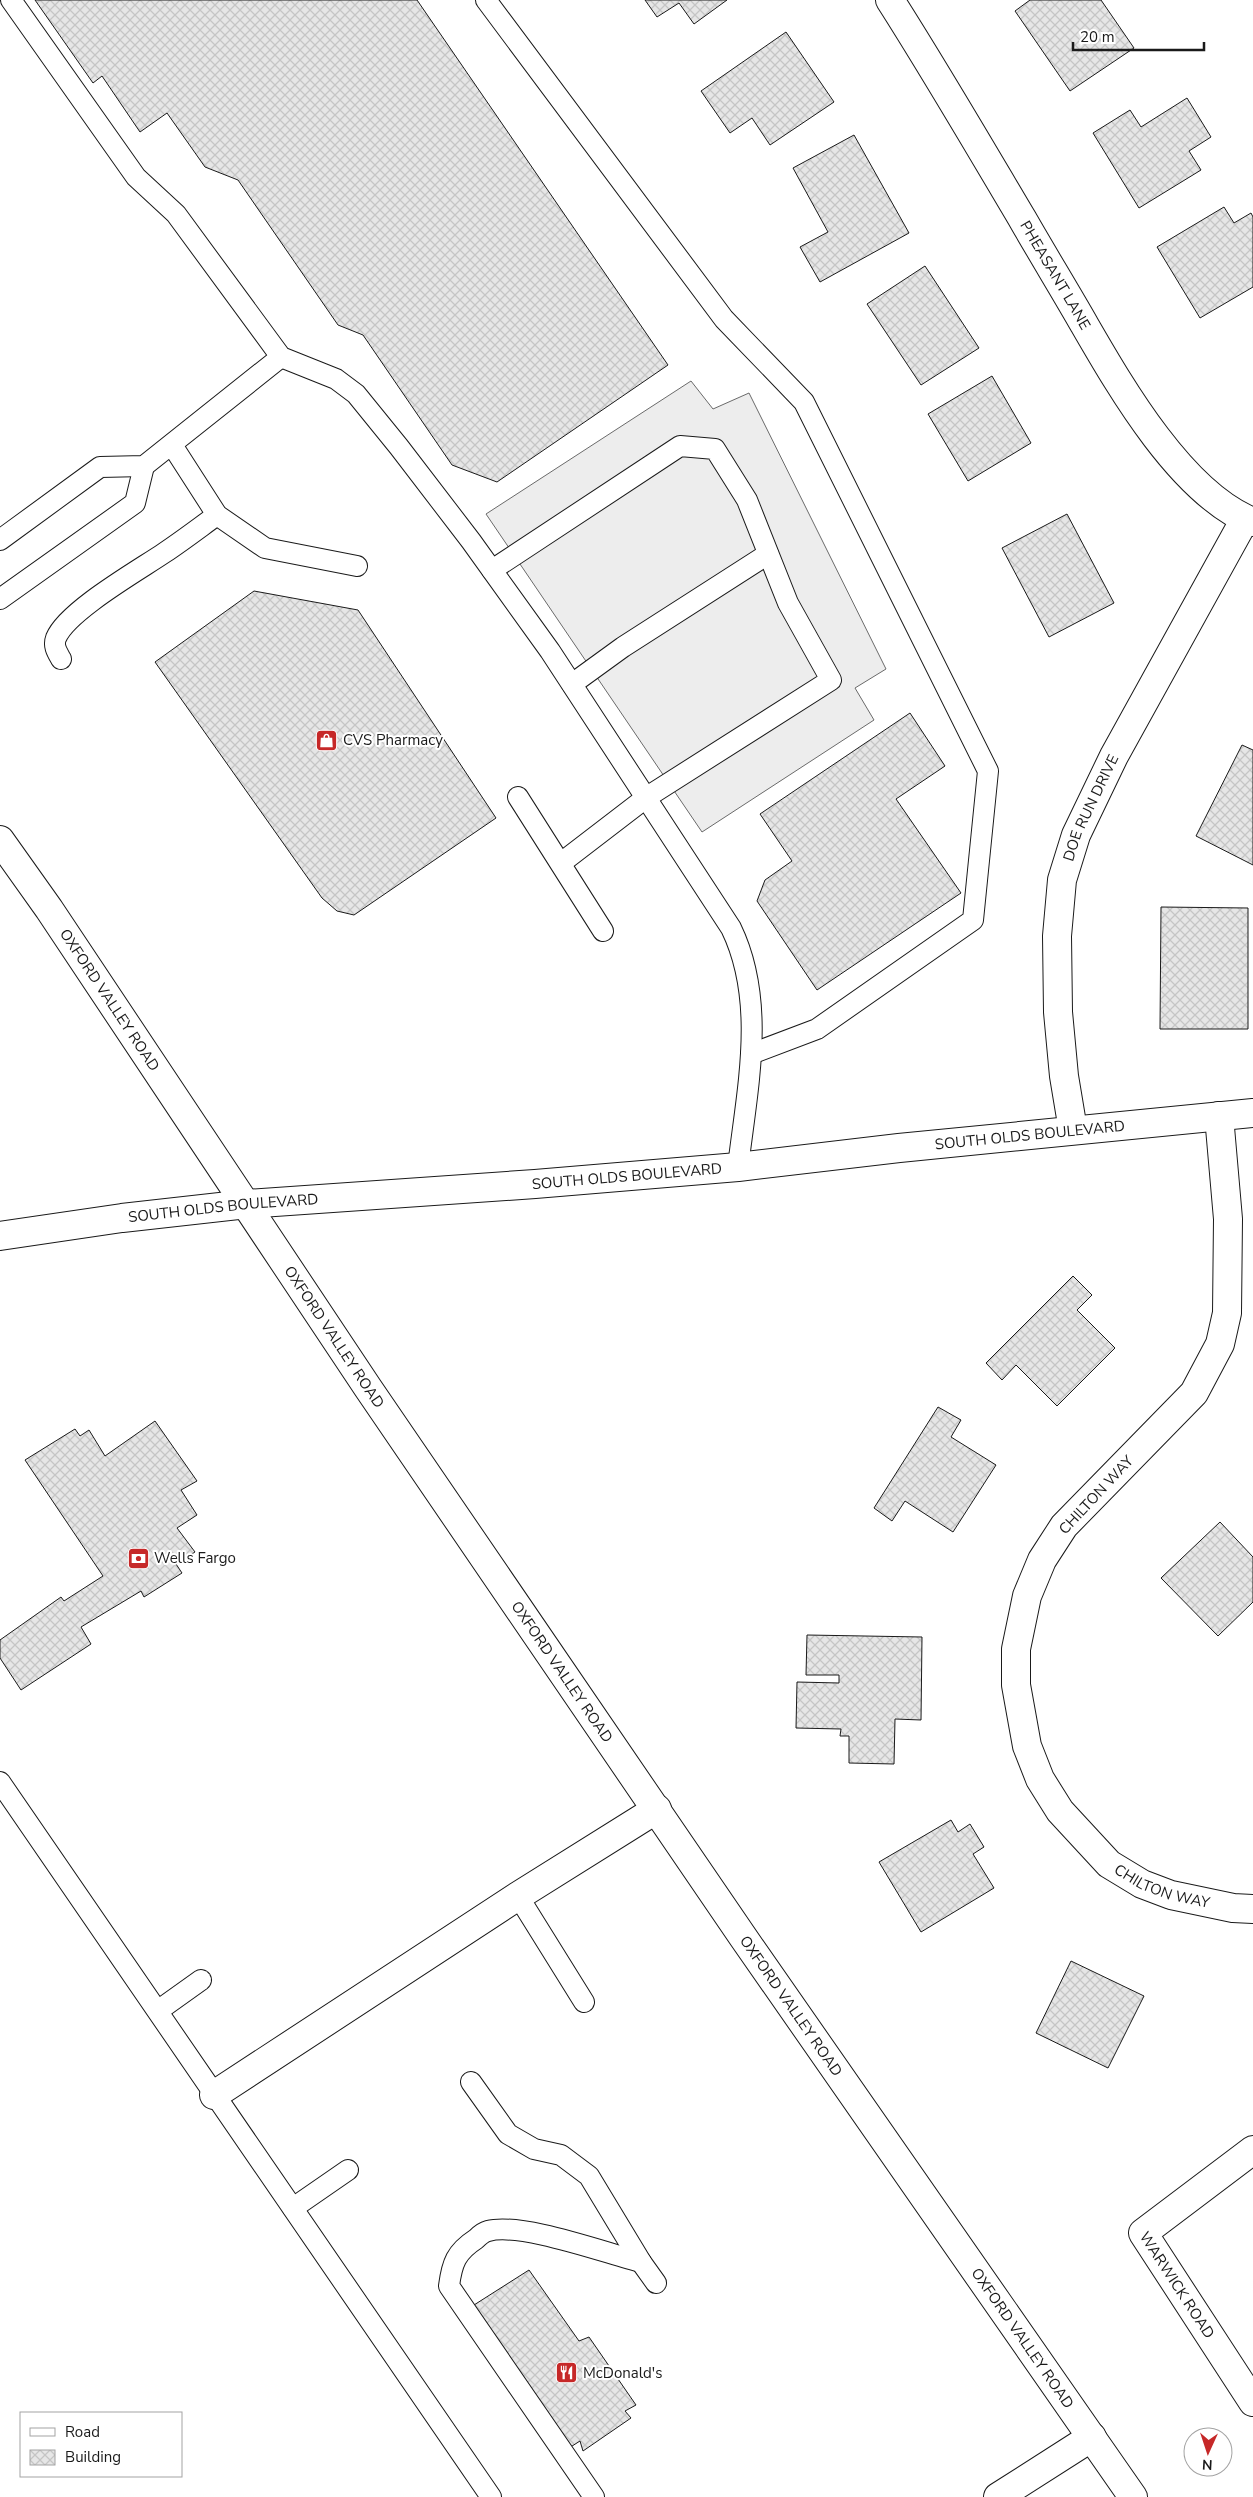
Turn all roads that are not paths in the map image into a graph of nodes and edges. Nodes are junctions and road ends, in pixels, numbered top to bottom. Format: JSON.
{"nodes":[{"id":1,"x":11,"y":0,"type":"edge"},
{"id":2,"x":486,"y":0,"type":"edge"},
{"id":3,"x":890,"y":0,"type":"edge"},
{"id":4,"x":281,"y":357,"type":"junction"},
{"id":5,"x":172,"y":445,"type":"junction"},
{"id":6,"x":144,"y":466,"type":"junction"},
{"id":7,"x":217,"y":515,"type":"junction"},
{"id":8,"x":1249,"y":521,"type":"edge"},
{"id":9,"x":0,"y":540,"type":"edge"},
{"id":10,"x":768,"y":554,"type":"junction"},
{"id":11,"x":357,"y":566,"type":"dead end"},
{"id":12,"x":492,"y":570,"type":"junction"},
{"id":13,"x":0,"y":599,"type":"edge"},
{"id":14,"x":61,"y":659,"type":"dead end"},
{"id":15,"x":572,"y":684,"type":"junction"},
{"id":16,"x":518,"y":797,"type":"dead end"},
{"id":17,"x":647,"y":797,"type":"junction"},
{"id":18,"x":0,"y":840,"type":"edge"},
{"id":19,"x":560,"y":863,"type":"junction"},
{"id":20,"x":603,"y":931,"type":"dead end"},
{"id":21,"x":751,"y":1054,"type":"junction"},
{"id":22,"x":1253,"y":1113,"type":"edge"},
{"id":23,"x":1219,"y":1116,"type":"junction"},
{"id":24,"x":1073,"y":1130,"type":"junction"},
{"id":25,"x":738,"y":1167,"type":"junction"},
{"id":26,"x":247,"y":1204,"type":"junction"},
{"id":27,"x":0,"y":1236,"type":"edge"},
{"id":28,"x":0,"y":1782,"type":"edge"},
{"id":29,"x":657,"y":1809,"type":"junction"},
{"id":30,"x":518,"y":1896,"type":"junction"},
{"id":31,"x":1253,"y":1909,"type":"edge"},
{"id":32,"x":202,"y":1980,"type":"dead end"},
{"id":33,"x":584,"y":2002,"type":"dead end"},
{"id":34,"x":158,"y":2010,"type":"junction"},
{"id":35,"x":471,"y":2082,"type":"dead end"},
{"id":36,"x":214,"y":2095,"type":"junction"},
{"id":37,"x":1253,"y":2150,"type":"edge"},
{"id":38,"x":348,"y":2170,"type":"dead end"},
{"id":39,"x":293,"y":2208,"type":"junction"},
{"id":40,"x":641,"y":2262,"type":"junction"},
{"id":41,"x":656,"y":2282,"type":"dead end"},
{"id":42,"x":1253,"y":2402,"type":"edge"},
{"id":43,"x":1092,"y":2437,"type":"junction"},
{"id":44,"x":491,"y":2497,"type":"edge"},
{"id":45,"x":594,"y":2497,"type":"edge"},
{"id":46,"x":998,"y":2497,"type":"edge"},
{"id":47,"x":1133,"y":2497,"type":"edge"}],
"edges":[{"from":1,"to":4,"type":"lane"},
{"from":2,"to":21,"type":"lane"},
{"from":3,"to":8,"type":"street","name":"PHEASANT LANE"},
{"from":4,"to":5,"type":"lane"},
{"from":4,"to":12,"type":"lane"},
{"from":5,"to":6,"type":"lane"},
{"from":5,"to":7,"type":"lane"},
{"from":6,"to":9,"type":"lane"},
{"from":6,"to":13,"type":"lane"},
{"from":7,"to":11,"type":"lane"},
{"from":7,"to":14,"type":"lane"},
{"from":8,"to":24,"type":"street","name":"DOE RUN DRIVE"},
{"from":10,"to":12,"type":"lane"},
{"from":10,"to":15,"type":"lane"},
{"from":10,"to":17,"type":"lane"},
{"from":12,"to":15,"type":"lane"},
{"from":15,"to":17,"type":"lane"},
{"from":16,"to":19,"type":"lane"},
{"from":17,"to":19,"type":"lane"},
{"from":17,"to":21,"type":"lane"},
{"from":18,"to":26,"type":"street","name":"OXFORD VALLEY ROAD"},
{"from":19,"to":20,"type":"lane"},
{"from":21,"to":25,"type":"lane"},
{"from":22,"to":23,"type":"street","name":"SOUTH OLDS BOULEVARD"},
{"from":23,"to":24,"type":"street","name":"SOUTH OLDS BOULEVARD"},
{"from":23,"to":31,"type":"street","name":"CHILTON WAY"},
{"from":24,"to":25,"type":"street","name":"SOUTH OLDS BOULEVARD"},
{"from":25,"to":26,"type":"street","name":"SOUTH OLDS BOULEVARD"},
{"from":26,"to":27,"type":"street","name":"SOUTH OLDS BOULEVARD"},
{"from":26,"to":29,"type":"street","name":"OXFORD VALLEY ROAD"},
{"from":28,"to":34,"type":"lane"},
{"from":29,"to":30,"type":"street"},
{"from":29,"to":43,"type":"street","name":"OXFORD VALLEY ROAD"},
{"from":30,"to":33,"type":"lane"},
{"from":30,"to":36,"type":"street"},
{"from":32,"to":34,"type":"lane"},
{"from":34,"to":36,"type":"lane"},
{"from":35,"to":40,"type":"lane"},
{"from":36,"to":39,"type":"lane"},
{"from":37,"to":42,"type":"street","name":"WARWICK ROAD"},
{"from":38,"to":39,"type":"lane"},
{"from":39,"to":44,"type":"lane"},
{"from":40,"to":41,"type":"lane"},
{"from":40,"to":45,"type":"lane"},
{"from":43,"to":46,"type":"street"},
{"from":43,"to":47,"type":"street","name":"OXFORD VALLEY ROAD"}]}
